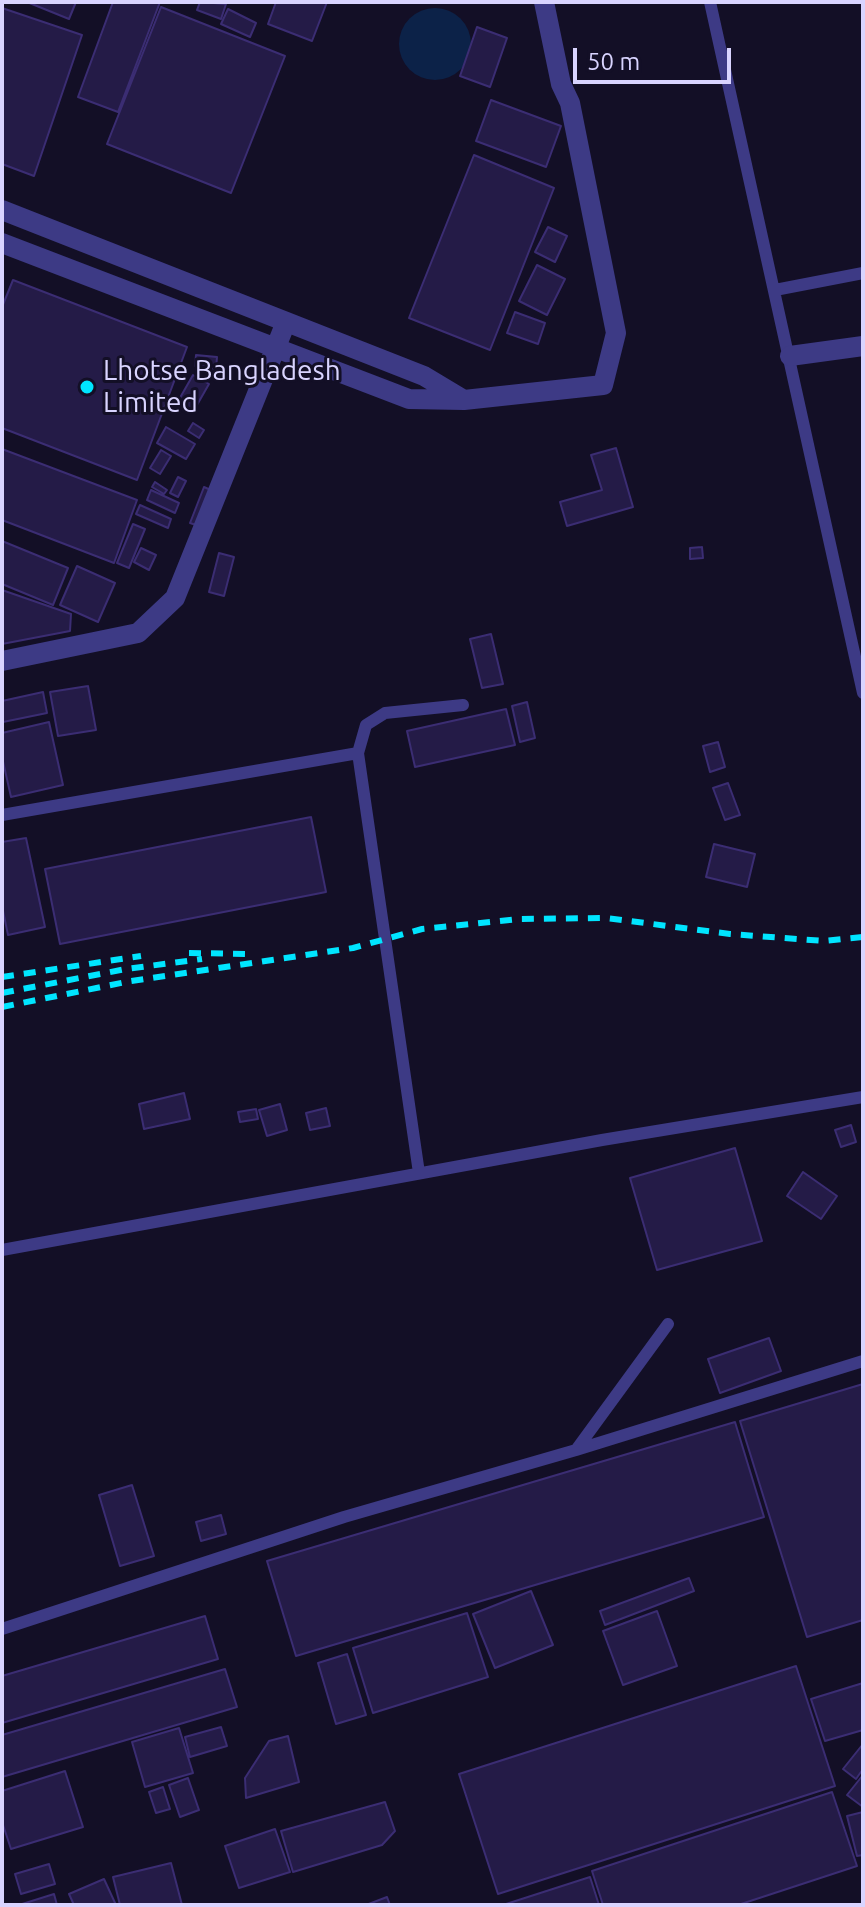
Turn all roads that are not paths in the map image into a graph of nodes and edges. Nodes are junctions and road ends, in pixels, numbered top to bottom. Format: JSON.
{"nodes":[{"id":1,"x":544,"y":2,"type":"edge"},
{"id":2,"x":710,"y":2,"type":"edge"},
{"id":3,"x":2,"y":210,"type":"edge"},
{"id":4,"x":2,"y":243,"type":"edge"},
{"id":5,"x":863,"y":273,"type":"edge"},
{"id":6,"x":775,"y":290,"type":"junction"},
{"id":7,"x":286,"y":322,"type":"junction"},
{"id":8,"x":863,"y":346,"type":"edge"},
{"id":9,"x":276,"y":351,"type":"junction"},
{"id":10,"x":790,"y":356,"type":"junction"},
{"id":11,"x":464,"y":400,"type":"junction"},
{"id":12,"x":2,"y":661,"type":"edge"},
{"id":13,"x":863,"y":693,"type":"edge"},
{"id":14,"x":463,"y":705,"type":"dead end"},
{"id":15,"x":358,"y":753,"type":"junction"},
{"id":16,"x":2,"y":815,"type":"edge"},
{"id":17,"x":863,"y":1097,"type":"edge"},
{"id":18,"x":419,"y":1173,"type":"junction"},
{"id":19,"x":2,"y":1250,"type":"edge"},
{"id":20,"x":668,"y":1324,"type":"dead end"},
{"id":21,"x":863,"y":1361,"type":"edge"},
{"id":22,"x":576,"y":1450,"type":"junction"},
{"id":23,"x":2,"y":1629,"type":"edge"}],
"edges":[{"from":1,"to":11,"type":"street"},
{"from":2,"to":6,"type":"lane"},
{"from":3,"to":7,"type":"street"},
{"from":4,"to":9,"type":"street"},
{"from":5,"to":6,"type":"lane"},
{"from":6,"to":10,"type":"lane"},
{"from":7,"to":9,"type":"street"},
{"from":7,"to":11,"type":"street"},
{"from":8,"to":10,"type":"street"},
{"from":9,"to":11,"type":"street"},
{"from":9,"to":12,"type":"street"},
{"from":10,"to":13,"type":"lane"},
{"from":14,"to":15,"type":"lane"},
{"from":15,"to":16,"type":"lane"},
{"from":15,"to":18,"type":"lane"},
{"from":17,"to":18,"type":"lane"},
{"from":18,"to":19,"type":"lane"},
{"from":20,"to":22,"type":"lane"},
{"from":21,"to":22,"type":"lane"},
{"from":22,"to":23,"type":"lane"}]}
